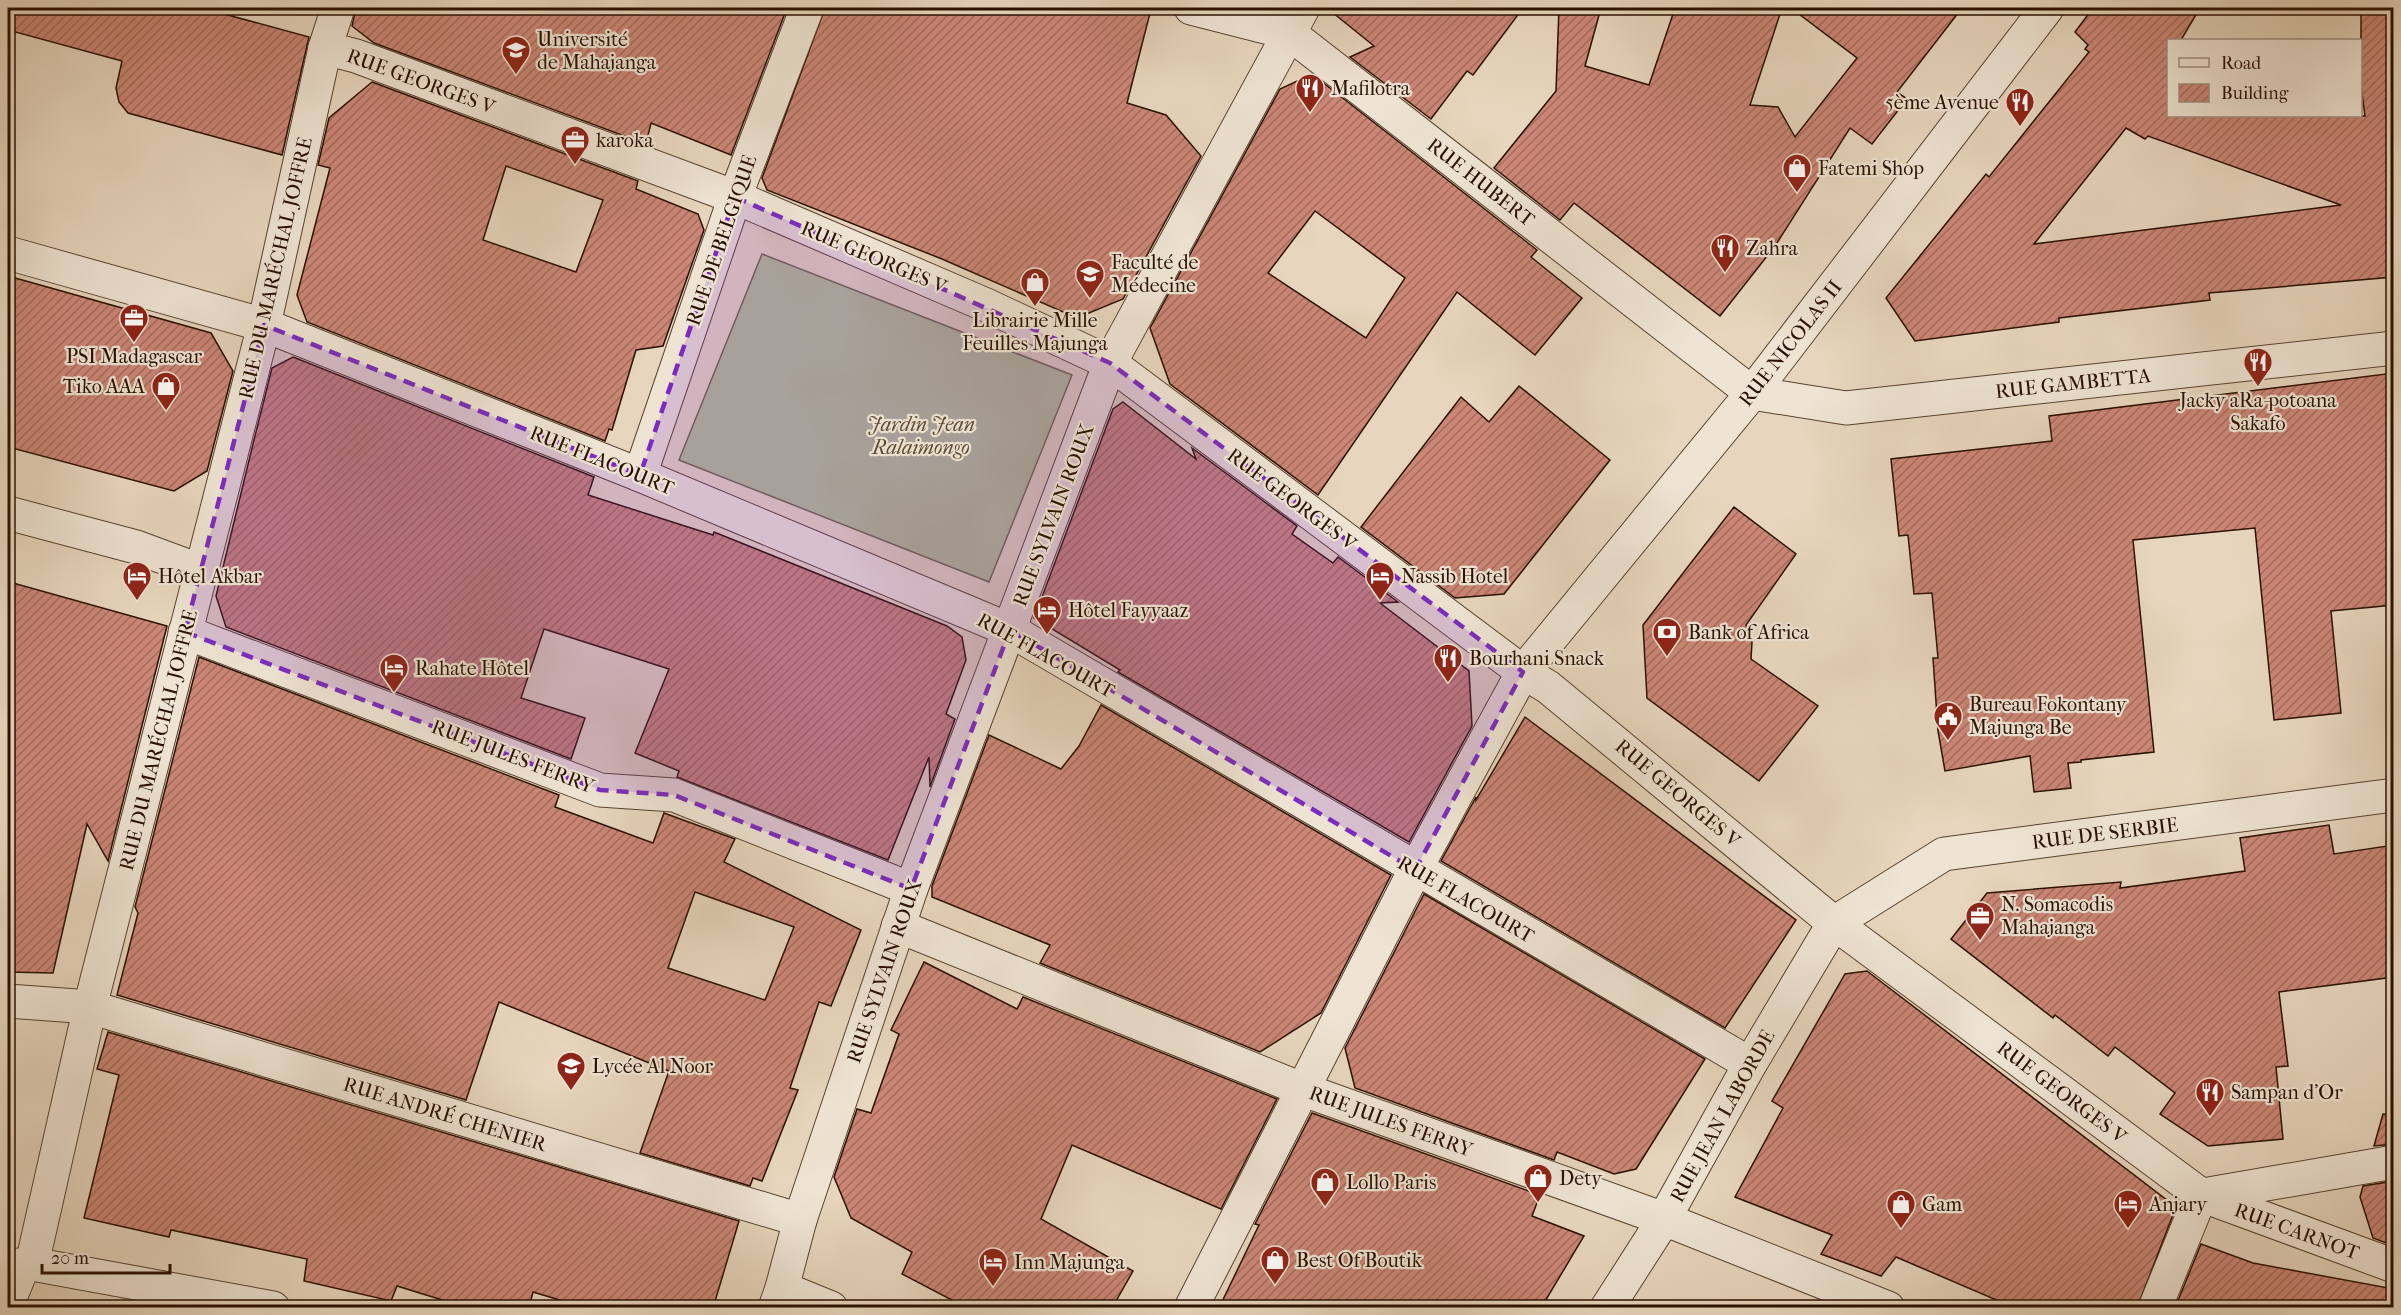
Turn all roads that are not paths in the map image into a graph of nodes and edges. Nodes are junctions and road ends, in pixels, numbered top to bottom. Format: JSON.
{"nodes":[{"id":1,"x":338,"y":8,"type":"edge"},
{"id":2,"x":807,"y":8,"type":"edge"},
{"id":3,"x":1191,"y":8,"type":"edge"},
{"id":4,"x":2045,"y":8,"type":"edge"},
{"id":5,"x":1296,"y":20,"type":"edge"},
{"id":6,"x":325,"y":48,"type":"junction"},
{"id":7,"x":735,"y":197,"type":"junction"},
{"id":8,"x":8,"y":253,"type":"edge"},
{"id":9,"x":264,"y":325,"type":"junction"},
{"id":10,"x":2394,"y":348,"type":"edge"},
{"id":11,"x":1110,"y":363,"type":"junction"},
{"id":12,"x":1752,"y":393,"type":"junction"},
{"id":13,"x":640,"y":475,"type":"junction"},
{"id":14,"x":8,"y":513,"type":"edge"},
{"id":15,"x":201,"y":571,"type":"junction"},
{"id":16,"x":1010,"y":630,"type":"junction"},
{"id":17,"x":185,"y":632,"type":"junction"},
{"id":18,"x":1523,"y":672,"type":"junction"},
{"id":19,"x":2394,"y":795,"type":"edge"},
{"id":20,"x":1415,"y":870,"type":"junction"},
{"id":21,"x":911,"y":889,"type":"junction"},
{"id":22,"x":1834,"y":923,"type":"junction"},
{"id":23,"x":898,"y":926,"type":"junction"},
{"id":24,"x":8,"y":1001,"type":"edge"},
{"id":25,"x":90,"y":1007,"type":"junction"},
{"id":26,"x":1750,"y":1064,"type":"junction"},
{"id":27,"x":1304,"y":1090,"type":"junction"},
{"id":28,"x":2394,"y":1162,"type":"edge"},
{"id":29,"x":2201,"y":1195,"type":"junction"},
{"id":30,"x":1665,"y":1218,"type":"junction"},
{"id":31,"x":800,"y":1220,"type":"junction"},
{"id":32,"x":20,"y":1265,"type":"edge"},
{"id":33,"x":2394,"y":1266,"type":"edge"},
{"id":34,"x":778,"y":1298,"type":"edge"},
{"id":35,"x":14,"y":1308,"type":"edge"},
{"id":36,"x":273,"y":1308,"type":"edge"},
{"id":37,"x":831,"y":1308,"type":"edge"},
{"id":38,"x":1191,"y":1308,"type":"edge"},
{"id":39,"x":1607,"y":1308,"type":"edge"},
{"id":40,"x":1888,"y":1308,"type":"edge"},
{"id":41,"x":2155,"y":1308,"type":"edge"}],
"edges":[{"from":1,"to":6,"type":"street","name":"RUE DU MARÉCHAL JOFFRE"},
{"from":2,"to":7,"type":"street","name":"RUE DE BELGIQUE"},
{"from":3,"to":5,"type":"street","name":"RUE HUBERT"},
{"from":4,"to":12,"type":"street","name":"RUE NICOLAS II"},
{"from":5,"to":11,"type":"street","name":"RUE SYLVAIN ROUX"},
{"from":5,"to":12,"type":"street","name":"RUE HUBERT"},
{"from":6,"to":7,"type":"street","name":"RUE GEORGES V"},
{"from":6,"to":9,"type":"street","name":"RUE DU MARÉCHAL JOFFRE"},
{"from":7,"to":11,"type":"street","name":"RUE GEORGES V"},
{"from":7,"to":13,"type":"street","name":"RUE DE BELGIQUE"},
{"from":8,"to":9,"type":"street","name":"RUE FLACOURT"},
{"from":9,"to":13,"type":"street","name":"RUE FLACOURT"},
{"from":9,"to":15,"type":"street","name":"RUE DU MARÉCHAL JOFFRE"},
{"from":10,"to":12,"type":"street","name":"RUE GAMBETTA"},
{"from":11,"to":16,"type":"street","name":"RUE SYLVAIN ROUX"},
{"from":11,"to":18,"type":"street","name":"RUE GEORGES V"},
{"from":12,"to":18,"type":"street","name":"RUE NICOLAS II"},
{"from":13,"to":16,"type":"street","name":"RUE FLACOURT"},
{"from":14,"to":15,"type":"street"},
{"from":15,"to":17,"type":"street","name":"RUE DU MARÉCHAL JOFFRE"},
{"from":16,"to":20,"type":"street","name":"RUE FLACOURT"},
{"from":16,"to":21,"type":"street","name":"RUE SYLVAIN ROUX"},
{"from":17,"to":21,"type":"street","name":"RUE JULES FERRY"},
{"from":17,"to":25,"type":"street","name":"RUE DU MARÉCHAL JOFFRE"},
{"from":18,"to":20,"type":"street","name":"RUE NICOLAS II"},
{"from":18,"to":22,"type":"street","name":"RUE GEORGES V"},
{"from":19,"to":22,"type":"street","name":"RUE DE SERBIE"},
{"from":20,"to":26,"type":"street","name":"RUE FLACOURT"},
{"from":20,"to":27,"type":"street","name":"RUE NICOLAS II"},
{"from":21,"to":23,"type":"street","name":"RUE SYLVAIN ROUX"},
{"from":22,"to":26,"type":"street","name":"RUE JEAN LABORDE"},
{"from":22,"to":29,"type":"street","name":"RUE GEORGES V"},
{"from":23,"to":27,"type":"street","name":"RUE JULES FERRY"},
{"from":23,"to":31,"type":"street","name":"RUE SYLVAIN ROUX"},
{"from":24,"to":25,"type":"street","name":"RUE ANDRÉ CHENIER"},
{"from":25,"to":31,"type":"street","name":"RUE ANDRÉ CHENIER"},
{"from":25,"to":32,"type":"street","name":"RUE DU MARÉCHAL JOFFRE"},
{"from":26,"to":30,"type":"street","name":"RUE JEAN LABORDE"},
{"from":27,"to":30,"type":"street","name":"RUE JULES FERRY"},
{"from":27,"to":38,"type":"street","name":"RUE NICOLAS II"},
{"from":28,"to":29,"type":"street"},
{"from":29,"to":33,"type":"street","name":"RUE CARNOT"},
{"from":29,"to":41,"type":"street"},
{"from":30,"to":39,"type":"street","name":"RUE JEAN LABORDE"},
{"from":30,"to":40,"type":"street","name":"RUE JULES FERRY"},
{"from":31,"to":34,"type":"street","name":"RUE SYLVAIN ROUX"},
{"from":32,"to":35,"type":"lane"},
{"from":32,"to":36,"type":"street"},
{"from":34,"to":37,"type":"street"}]}
